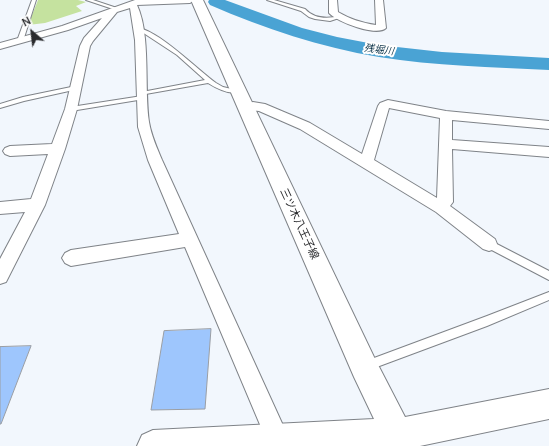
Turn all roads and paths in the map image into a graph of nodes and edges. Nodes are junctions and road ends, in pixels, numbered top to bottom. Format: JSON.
{"nodes":[{"id":1,"x":34,"y":0,"type":"edge"},
{"id":2,"x":88,"y":0,"type":"edge"},
{"id":3,"x":190,"y":0,"type":"edge"},
{"id":4,"x":197,"y":0,"type":"edge"},
{"id":5,"x":269,"y":0,"type":"edge"},
{"id":6,"x":290,"y":0,"type":"edge"},
{"id":7,"x":333,"y":0,"type":"edge"},
{"id":8,"x":379,"y":0,"type":"edge"},
{"id":9,"x":284,"y":4,"type":"junction"},
{"id":10,"x":129,"y":5,"type":"edge"},
{"id":11,"x":340,"y":17,"type":"junction"},
{"id":12,"x":138,"y":29,"type":"junction"},
{"id":13,"x":20,"y":41,"type":"junction"},
{"id":14,"x":0,"y":46,"type":"edge"},
{"id":15,"x":209,"y":81,"type":"junction"},
{"id":16,"x":76,"y":88,"type":"junction"},
{"id":17,"x":142,"y":96,"type":"junction"},
{"id":18,"x":241,"y":99,"type":"junction"},
{"id":19,"x":0,"y":106,"type":"edge"},
{"id":20,"x":71,"y":109,"type":"junction"},
{"id":21,"x":446,"y":115,"type":"junction"},
{"id":22,"x":549,"y":125,"type":"edge"},
{"id":23,"x":445,"y":144,"type":"junction"},
{"id":24,"x":58,"y":149,"type":"junction"},
{"id":25,"x":10,"y":151,"type":"dead end"},
{"id":26,"x":549,"y":152,"type":"edge"},
{"id":27,"x":364,"y":161,"type":"junction"},
{"id":28,"x":37,"y":205,"type":"junction"},
{"id":29,"x":0,"y":208,"type":"edge"},
{"id":30,"x":441,"y":208,"type":"junction"},
{"id":31,"x":190,"y":238,"type":"junction"},
{"id":32,"x":489,"y":244,"type":"joint"},
{"id":33,"x":71,"y":258,"type":"dead end"},
{"id":34,"x":0,"y":276,"type":"edge"},
{"id":35,"x":549,"y":276,"type":"edge"},
{"id":36,"x":549,"y":296,"type":"edge"},
{"id":37,"x":364,"y":367,"type":"junction"},
{"id":38,"x":549,"y":404,"type":"edge"},
{"id":39,"x":400,"y":440,"type":"edge"},
{"id":40,"x":267,"y":443,"type":"edge"},
{"id":41,"x":153,"y":446,"type":"edge"}],
"edges":[{"from":1,"to":13,"type":"lane"},
{"from":2,"to":10,"type":"lane"},
{"from":3,"to":10,"type":"street"},
{"from":4,"to":18,"type":"main road","name":"三ツ木八王子線"},
{"from":5,"to":9,"type":"lane"},
{"from":6,"to":9,"type":"lane"},
{"from":7,"to":11,"type":"street"},
{"from":8,"to":11,"type":"street"},
{"from":9,"to":11,"type":"lane"},
{"from":10,"to":12,"type":"street"},
{"from":10,"to":13,"type":"street"},
{"from":10,"to":16,"type":"street"},
{"from":12,"to":15,"type":"lane"},
{"from":12,"to":17,"type":"street"},
{"from":13,"to":14,"type":"street"},
{"from":15,"to":17,"type":"lane"},
{"from":15,"to":18,"type":"lane"},
{"from":16,"to":19,"type":"lane"},
{"from":16,"to":20,"type":"street"},
{"from":17,"to":20,"type":"lane"},
{"from":17,"to":31,"type":"street"},
{"from":18,"to":27,"type":"street"},
{"from":18,"to":37,"type":"main road","name":"三ツ木八王子線"},
{"from":20,"to":24,"type":"street"},
{"from":21,"to":22,"type":"street"},
{"from":21,"to":23,"type":"street"},
{"from":21,"to":27,"type":"street"},
{"from":23,"to":26,"type":"street"},
{"from":23,"to":30,"type":"street"},
{"from":24,"to":25,"type":"street"},
{"from":24,"to":28,"type":"street"},
{"from":27,"to":30,"type":"street"},
{"from":28,"to":29,"type":"street"},
{"from":28,"to":34,"type":"street"},
{"from":30,"to":32,"type":"street"},
{"from":31,"to":33,"type":"street"},
{"from":31,"to":40,"type":"street"},
{"from":32,"to":35,"type":"lane"},
{"from":36,"to":37,"type":"lane"},
{"from":37,"to":39,"type":"main road","name":"三ツ木八王子線"},
{"from":38,"to":39,"type":"main road"},
{"from":39,"to":40,"type":"main road"},
{"from":40,"to":41,"type":"main road"}]}
